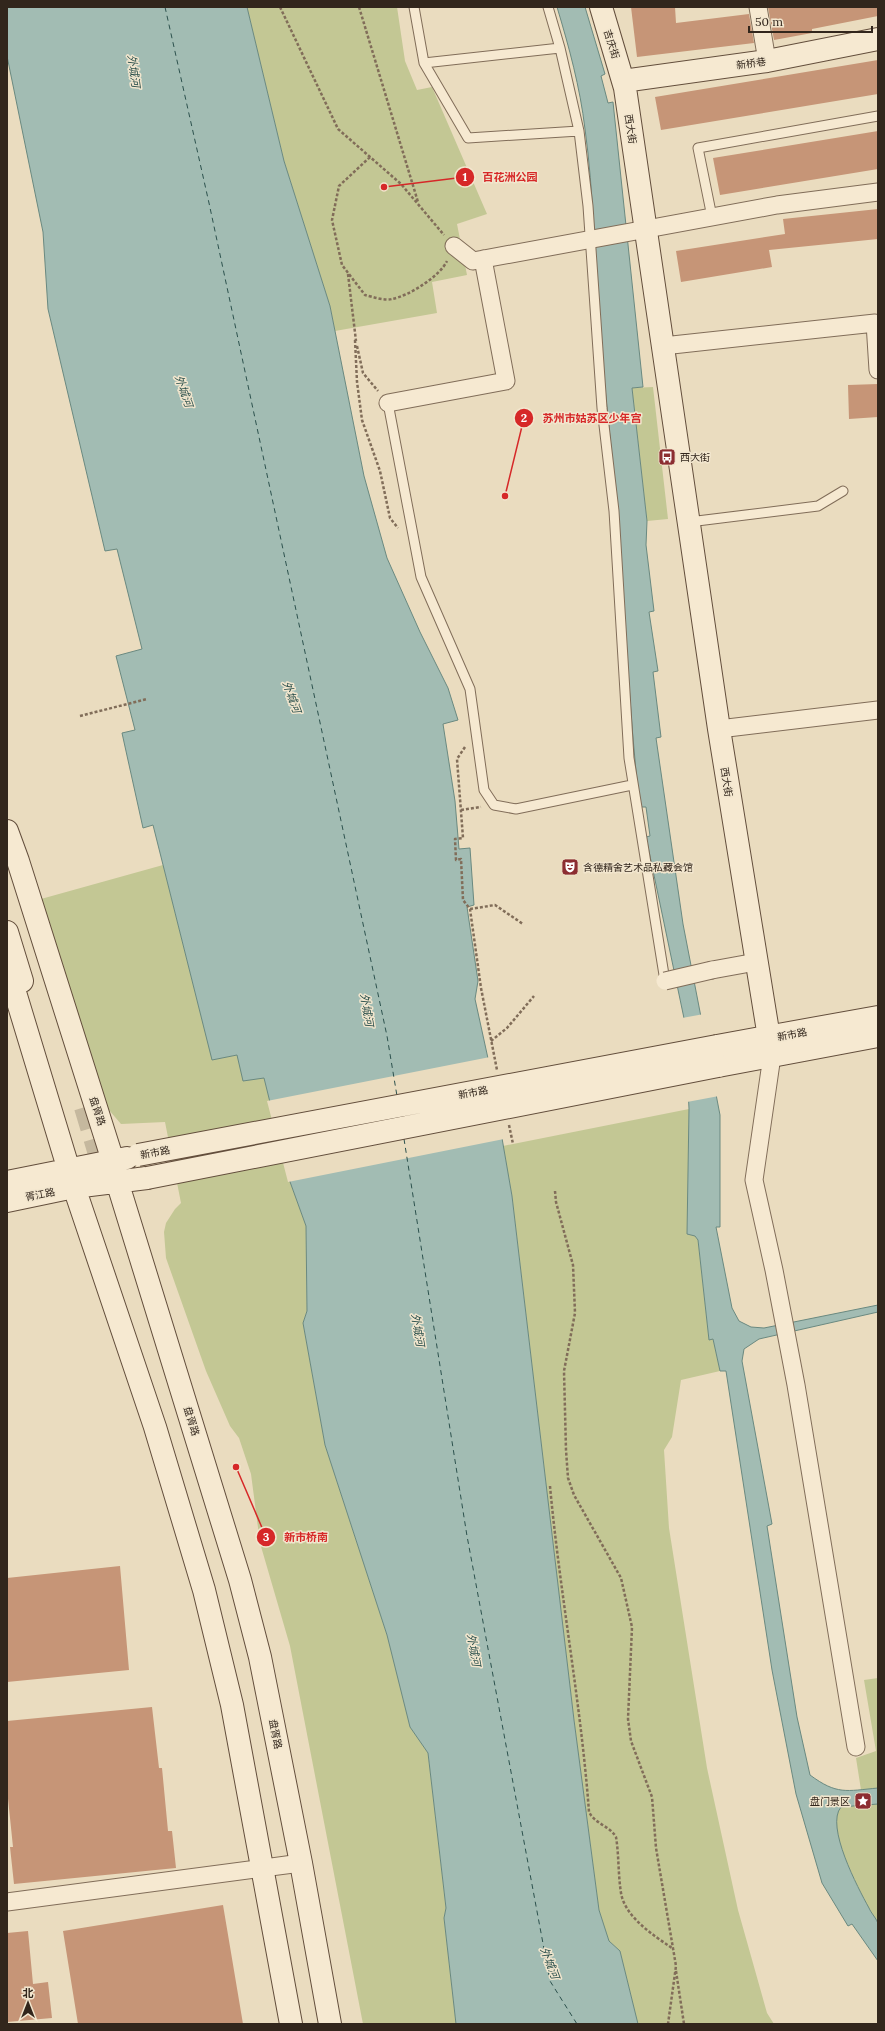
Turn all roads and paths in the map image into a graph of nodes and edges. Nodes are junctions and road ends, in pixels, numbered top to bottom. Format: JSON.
{"nodes":[{"id":1,"x":280,"y":7,"type":"edge"},
{"id":2,"x":359,"y":7,"type":"edge"},
{"id":3,"x":414,"y":7,"type":"edge"},
{"id":4,"x":548,"y":7,"type":"edge"},
{"id":5,"x":601,"y":7,"type":"edge"},
{"id":6,"x":758,"y":7,"type":"edge"},
{"id":7,"x":878,"y":39,"type":"edge"},
{"id":8,"x":560,"y":48,"type":"junction"},
{"id":9,"x":767,"y":61,"type":"junction"},
{"id":10,"x":424,"y":62,"type":"junction"},
{"id":11,"x":623,"y":81,"type":"junction"},
{"id":12,"x":878,"y":116,"type":"edge"},
{"id":13,"x":579,"y":131,"type":"junction"},
{"id":14,"x":370,"y":157,"type":"junction"},
{"id":15,"x":878,"y":192,"type":"edge"},
{"id":16,"x":418,"y":204,"type":"junction"},
{"id":17,"x":712,"y":217,"type":"junction"},
{"id":18,"x":640,"y":230,"type":"junction"},
{"id":19,"x":591,"y":238,"type":"junction"},
{"id":20,"x":454,"y":246,"type":"junction"},
{"id":21,"x":483,"y":259,"type":"junction"},
{"id":22,"x":348,"y":274,"type":"junction"},
{"id":23,"x":355,"y":340,"type":"junction"},
{"id":24,"x":663,"y":346,"type":"junction"},
{"id":25,"x":878,"y":370,"type":"edge"},
{"id":26,"x":388,"y":403,"type":"junction"},
{"id":27,"x":843,"y":491,"type":"dead end"},
{"id":28,"x":689,"y":522,"type":"junction"},
{"id":29,"x":415,"y":545,"type":"junction"},
{"id":30,"x":146,"y":699,"type":"dead end"},
{"id":31,"x":878,"y":710,"type":"edge"},
{"id":32,"x":80,"y":716,"type":"dead end"},
{"id":33,"x":476,"y":730,"type":"junction"},
{"id":34,"x":719,"y":730,"type":"junction"},
{"id":35,"x":632,"y":785,"type":"junction"},
{"id":36,"x":494,"y":805,"type":"junction"},
{"id":37,"x":461,"y":810,"type":"junction"},
{"id":38,"x":7,"y":831,"type":"edge"},
{"id":39,"x":7,"y":851,"type":"edge"},
{"id":40,"x":470,"y":909,"type":"junction"},
{"id":41,"x":523,"y":924,"type":"dead end"},
{"id":42,"x":7,"y":932,"type":"edge"},
{"id":43,"x":756,"y":962,"type":"junction"},
{"id":44,"x":7,"y":966,"type":"edge"},
{"id":45,"x":665,"y":981,"type":"joint"},
{"id":46,"x":534,"y":996,"type":"dead end"},
{"id":47,"x":878,"y":1017,"type":"edge"},
{"id":48,"x":878,"y":1036,"type":"edge"},
{"id":49,"x":492,"y":1041,"type":"junction"},
{"id":50,"x":770,"y":1047,"type":"junction"},
{"id":51,"x":717,"y":1056,"type":"junction"},
{"id":52,"x":499,"y":1078,"type":"dead end"},
{"id":53,"x":79,"y":1089,"type":"tunnel mouth"},
{"id":54,"x":57,"y":1094,"type":"dead end"},
{"id":55,"x":509,"y":1122,"type":"dead end"},
{"id":56,"x":513,"y":1144,"type":"dead end"},
{"id":57,"x":115,"y":1171,"type":"junction"},
{"id":58,"x":71,"y":1179,"type":"junction"},
{"id":59,"x":7,"y":1182,"type":"edge"},
{"id":60,"x":555,"y":1191,"type":"dead end"},
{"id":61,"x":7,"y":1201,"type":"edge"},
{"id":62,"x":128,"y":1251,"type":"dead end"},
{"id":63,"x":106,"y":1253,"type":"dead end"},
{"id":64,"x":550,"y":1486,"type":"dead end"},
{"id":65,"x":240,"y":1580,"type":"junction"},
{"id":66,"x":204,"y":1590,"type":"junction"},
{"id":67,"x":856,"y":1747,"type":"dead end"},
{"id":68,"x":301,"y":1863,"type":"junction"},
{"id":69,"x":262,"y":1868,"type":"junction"},
{"id":70,"x":7,"y":1902,"type":"edge"},
{"id":71,"x":672,"y":1948,"type":"junction"},
{"id":72,"x":676,"y":1966,"type":"junction"},
{"id":73,"x":290,"y":2024,"type":"edge"},
{"id":74,"x":330,"y":2024,"type":"edge"},
{"id":75,"x":668,"y":2024,"type":"edge"},
{"id":76,"x":684,"y":2024,"type":"edge"}],
"edges":[{"from":1,"to":14,"type":"path"},
{"from":2,"to":16,"type":"path"},
{"from":3,"to":10,"type":"lane"},
{"from":4,"to":8,"type":"lane"},
{"from":5,"to":11,"type":"main road","name":"吉庆街"},
{"from":6,"to":9,"type":"street"},
{"from":7,"to":9,"type":"main road","name":"新桥巷"},
{"from":8,"to":10,"type":"lane"},
{"from":8,"to":13,"type":"lane"},
{"from":9,"to":11,"type":"main road","name":"新桥巷"},
{"from":10,"to":13,"type":"lane"},
{"from":11,"to":18,"type":"main road","name":"西大街"},
{"from":12,"to":17,"type":"lane"},
{"from":13,"to":19,"type":"lane"},
{"from":14,"to":16,"type":"path"},
{"from":14,"to":22,"type":"path"},
{"from":15,"to":17,"type":"street"},
{"from":16,"to":20,"type":"path"},
{"from":17,"to":18,"type":"street"},
{"from":18,"to":19,"type":"street"},
{"from":18,"to":24,"type":"main road","name":"西大街"},
{"from":19,"to":21,"type":"street"},
{"from":19,"to":35,"type":"lane"},
{"from":20,"to":21,"type":"street"},
{"from":20,"to":22,"type":"path"},
{"from":21,"to":26,"type":"street"},
{"from":22,"to":23,"type":"path"},
{"from":23,"to":26,"type":"path"},
{"from":23,"to":29,"type":"path"},
{"from":24,"to":25,"type":"street"},
{"from":24,"to":28,"type":"main road","name":"西大街"},
{"from":26,"to":29,"type":"lane"},
{"from":27,"to":28,"type":"lane"},
{"from":28,"to":34,"type":"main road","name":"西大街"},
{"from":29,"to":33,"type":"lane"},
{"from":30,"to":32,"type":"path"},
{"from":31,"to":34,"type":"street"},
{"from":33,"to":36,"type":"lane"},
{"from":33,"to":37,"type":"path"},
{"from":34,"to":43,"type":"main road","name":"西大街"},
{"from":35,"to":36,"type":"lane"},
{"from":35,"to":45,"type":"lane"},
{"from":36,"to":37,"type":"path"},
{"from":37,"to":40,"type":"path"},
{"from":38,"to":57,"type":"main road","name":"盘胥路"},
{"from":39,"to":53,"type":"main road"},
{"from":40,"to":41,"type":"path"},
{"from":40,"to":49,"type":"path"},
{"from":42,"to":54,"type":"main road"},
{"from":43,"to":45,"type":"street","bridge":true},
{"from":43,"to":50,"type":"main road","name":"西大街"},
{"from":44,"to":58,"type":"main road"},
{"from":46,"to":49,"type":"path"},
{"from":47,"to":50,"type":"main road","name":"新市路"},
{"from":48,"to":50,"type":"main road","name":"新市路"},
{"from":49,"to":52,"type":"path"},
{"from":50,"to":51,"type":"main road","name":"新市路"},
{"from":50,"to":67,"type":"street"},
{"from":51,"to":57,"type":"main road","name":"新市路","bridge":true},
{"from":51,"to":57,"type":"main road","name":"新市路","bridge":true},
{"from":55,"to":56,"type":"path"},
{"from":57,"to":58,"type":"main road","name":"新市路"},
{"from":57,"to":65,"type":"main road","name":"盘胥路"},
{"from":58,"to":59,"type":"main road","name":"胥江路"},
{"from":58,"to":61,"type":"main road","name":"胥江路"},
{"from":58,"to":66,"type":"main road"},
{"from":60,"to":71,"type":"path"},
{"from":62,"to":65,"type":"main road"},
{"from":63,"to":66,"type":"main road"},
{"from":64,"to":71,"type":"path"},
{"from":65,"to":68,"type":"main road","name":"盘胥路"},
{"from":66,"to":69,"type":"main road"},
{"from":68,"to":69,"type":"street"},
{"from":68,"to":74,"type":"main road","name":"盘胥路"},
{"from":69,"to":70,"type":"street"},
{"from":69,"to":73,"type":"main road"},
{"from":71,"to":72,"type":"path"},
{"from":72,"to":75,"type":"path"},
{"from":72,"to":76,"type":"path"}]}
